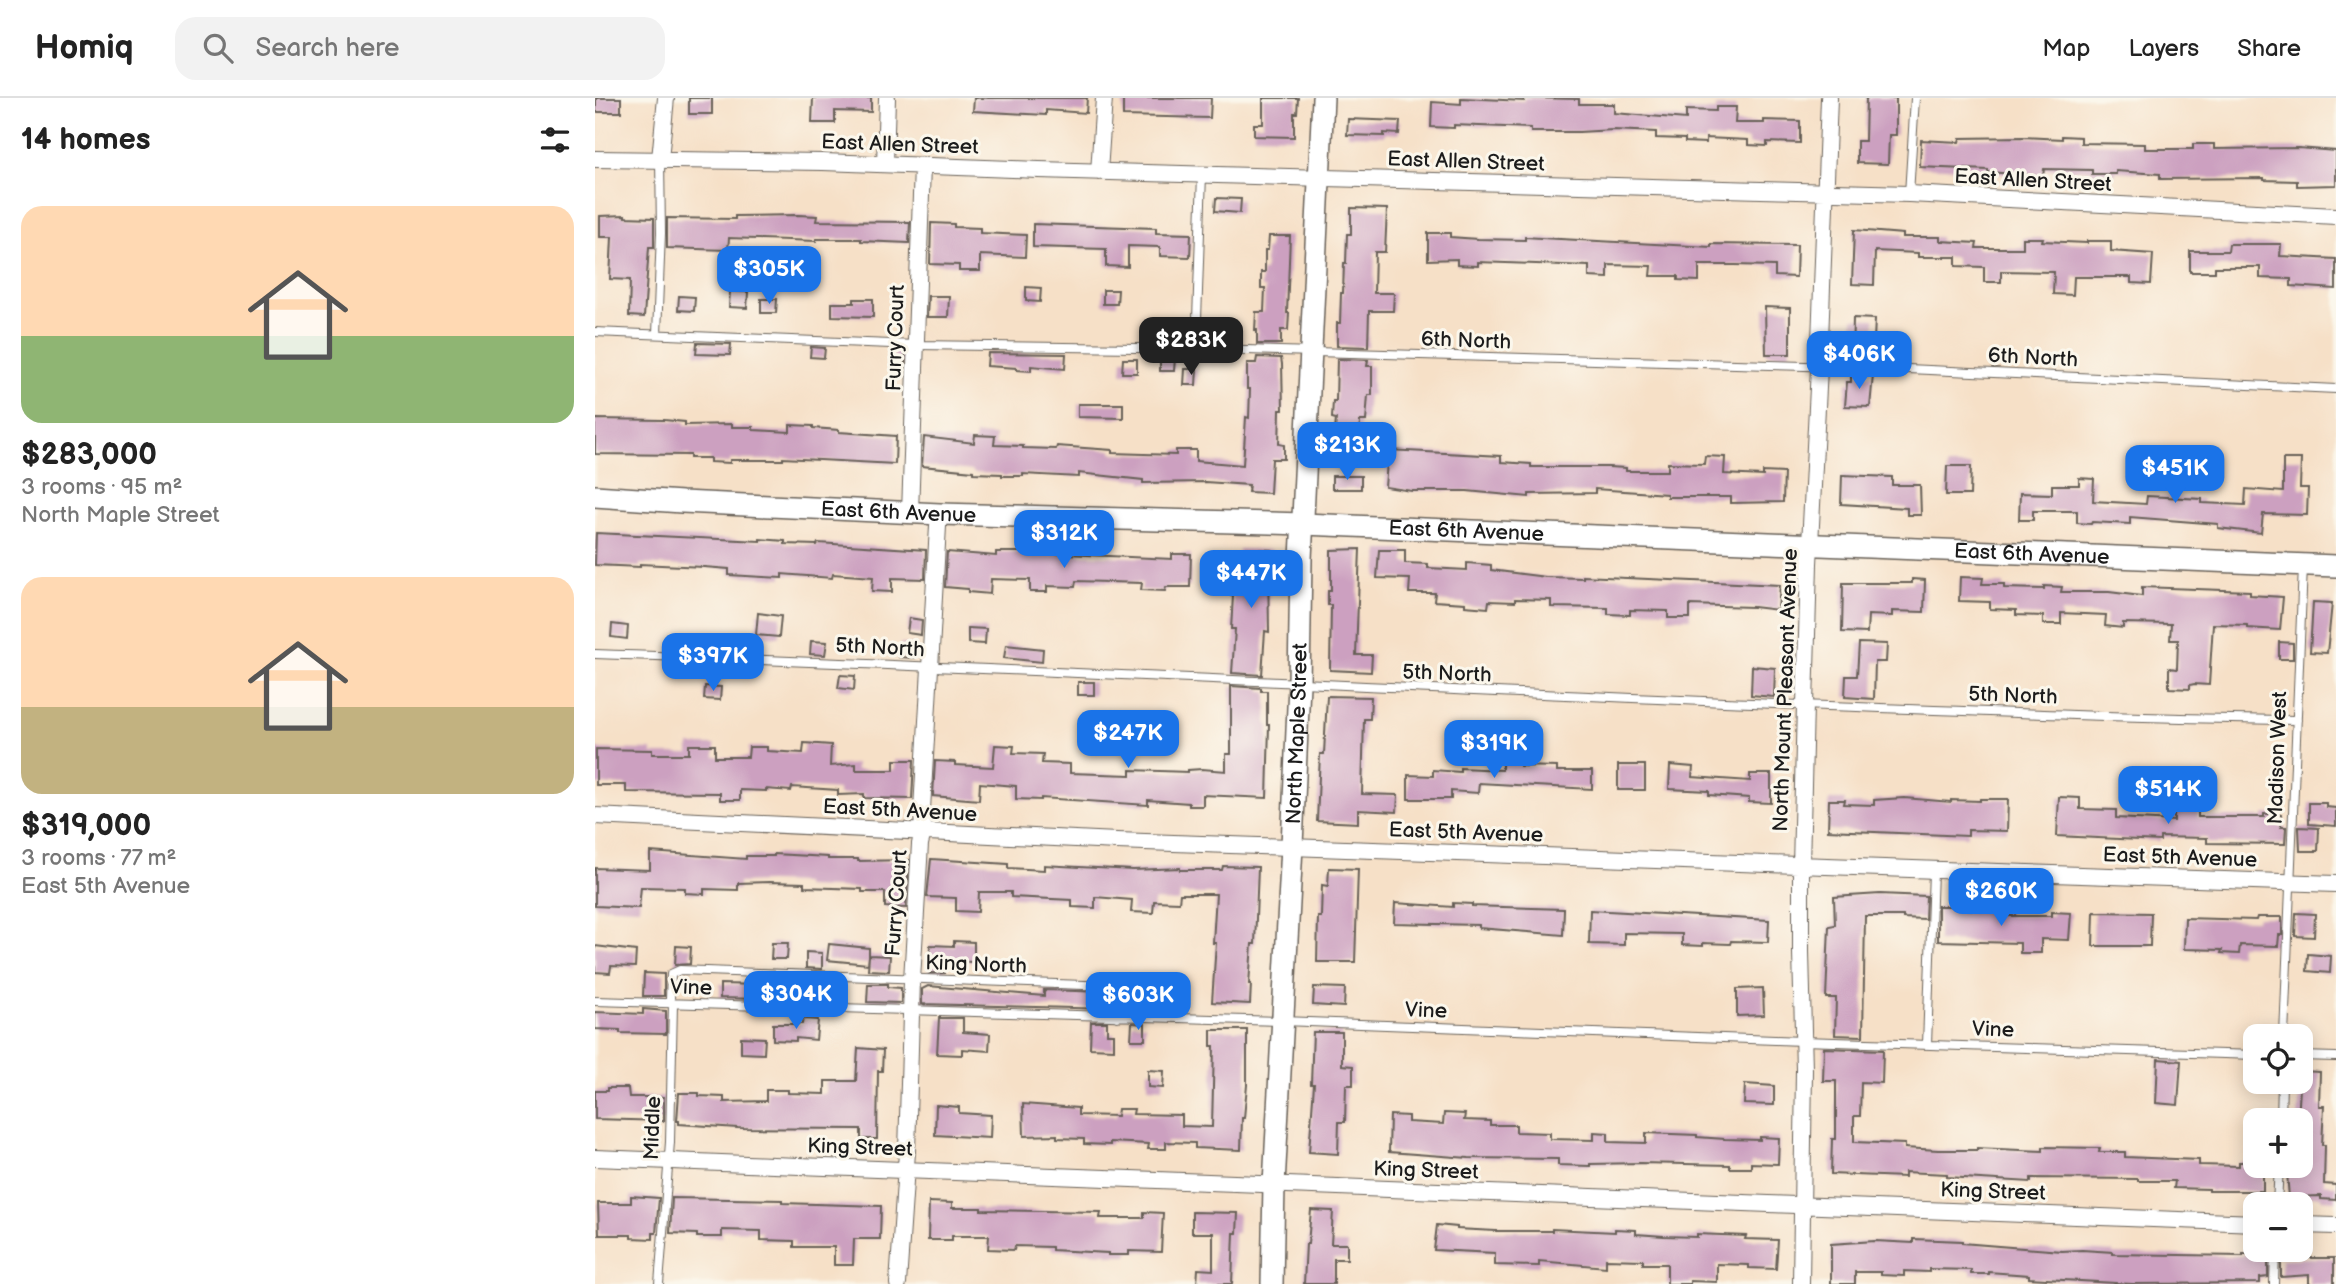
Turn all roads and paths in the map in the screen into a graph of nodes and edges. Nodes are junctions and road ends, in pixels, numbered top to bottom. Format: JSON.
{"nodes":[{"id":1,"x":666,"y":98,"type":"edge"},
{"id":2,"x":887,"y":98,"type":"edge"},
{"id":3,"x":1104,"y":98,"type":"edge"},
{"id":4,"x":1323,"y":98,"type":"edge"},
{"id":5,"x":1829,"y":98,"type":"edge"},
{"id":6,"x":1915,"y":98,"type":"edge"},
{"id":7,"x":595,"y":159,"type":"edge"},
{"id":8,"x":660,"y":159,"type":"junction"},
{"id":9,"x":885,"y":164,"type":"junction"},
{"id":10,"x":922,"y":166,"type":"junction"},
{"id":11,"x":1099,"y":172,"type":"junction"},
{"id":12,"x":1202,"y":174,"type":"junction"},
{"id":13,"x":1319,"y":177,"type":"junction"},
{"id":14,"x":1825,"y":192,"type":"junction"},
{"id":15,"x":1909,"y":194,"type":"junction"},
{"id":16,"x":2336,"y":216,"type":"edge"},
{"id":17,"x":595,"y":332,"type":"edge"},
{"id":18,"x":657,"y":334,"type":"junction"},
{"id":19,"x":916,"y":345,"type":"junction"},
{"id":20,"x":1195,"y":349,"type":"junction"},
{"id":21,"x":1310,"y":353,"type":"junction"},
{"id":22,"x":1819,"y":368,"type":"junction"},
{"id":23,"x":2336,"y":389,"type":"edge"},
{"id":24,"x":595,"y":496,"type":"edge"},
{"id":25,"x":910,"y":513,"type":"junction"},
{"id":26,"x":940,"y":514,"type":"junction"},
{"id":27,"x":1303,"y":524,"type":"junction"},
{"id":28,"x":1810,"y":544,"type":"junction"},
{"id":29,"x":2303,"y":566,"type":"junction"},
{"id":30,"x":2336,"y":566,"type":"edge"},
{"id":31,"x":595,"y":654,"type":"edge"},
{"id":32,"x":929,"y":667,"type":"junction"},
{"id":33,"x":1299,"y":684,"type":"junction"},
{"id":34,"x":1805,"y":705,"type":"junction"},
{"id":35,"x":2297,"y":720,"type":"junction"},
{"id":36,"x":595,"y":816,"type":"edge"},
{"id":37,"x":923,"y":832,"type":"junction"},
{"id":38,"x":1292,"y":846,"type":"junction"},
{"id":39,"x":1801,"y":866,"type":"junction"},
{"id":40,"x":1933,"y":871,"type":"junction"},
{"id":41,"x":2290,"y":882,"type":"junction"},
{"id":42,"x":2336,"y":884,"type":"edge"},
{"id":43,"x":671,"y":974,"type":"joint"},
{"id":44,"x":912,"y":980,"type":"junction"},
{"id":45,"x":595,"y":1001,"type":"edge"},
{"id":46,"x":673,"y":1004,"type":"junction"},
{"id":47,"x":911,"y":1009,"type":"junction"},
{"id":48,"x":1117,"y":1017,"type":"junction"},
{"id":49,"x":1283,"y":1021,"type":"junction"},
{"id":50,"x":2284,"y":1024,"type":"edge"},
{"id":51,"x":1803,"y":1041,"type":"junction"},
{"id":52,"x":1927,"y":1045,"type":"junction"},
{"id":53,"x":2243,"y":1055,"type":"edge"},
{"id":54,"x":2313,"y":1056,"type":"edge"},
{"id":55,"x":2336,"y":1057,"type":"edge"},
{"id":56,"x":595,"y":1158,"type":"edge"},
{"id":57,"x":669,"y":1161,"type":"junction"},
{"id":58,"x":906,"y":1170,"type":"junction"},
{"id":59,"x":1274,"y":1185,"type":"junction"},
{"id":60,"x":1802,"y":1205,"type":"junction"},
{"id":61,"x":2243,"y":1222,"type":"edge"},
{"id":62,"x":2313,"y":1225,"type":"edge"},
{"id":63,"x":2336,"y":1226,"type":"edge"},
{"id":64,"x":2275,"y":1262,"type":"edge"},
{"id":65,"x":659,"y":1284,"type":"edge"},
{"id":66,"x":898,"y":1284,"type":"edge"},
{"id":67,"x":1272,"y":1284,"type":"edge"},
{"id":68,"x":1801,"y":1284,"type":"edge"},
{"id":69,"x":2274,"y":1284,"type":"edge"}],
"edges":[{"from":1,"to":8,"type":"street"},
{"from":2,"to":9,"type":"street"},
{"from":3,"to":11,"type":"street"},
{"from":4,"to":13,"type":"street","name":"North Maple Street"},
{"from":5,"to":14,"type":"street","name":"North Mount Pleasant Avenue"},
{"from":6,"to":15,"type":"lane"},
{"from":7,"to":8,"type":"street","name":"East Allen Street"},
{"from":8,"to":9,"type":"street","name":"East Allen Street"},
{"from":8,"to":18,"type":"lane"},
{"from":9,"to":10,"type":"street","name":"East Allen Street"},
{"from":10,"to":11,"type":"street","name":"East Allen Street"},
{"from":10,"to":19,"type":"street","name":"Furry Court"},
{"from":11,"to":12,"type":"street","name":"East Allen Street"},
{"from":12,"to":13,"type":"street","name":"East Allen Street"},
{"from":12,"to":20,"type":"lane"},
{"from":13,"to":14,"type":"street","name":"East Allen Street"},
{"from":13,"to":21,"type":"street","name":"North Maple Street"},
{"from":14,"to":15,"type":"street","name":"East Allen Street"},
{"from":14,"to":22,"type":"street","name":"North Mount Pleasant Avenue"},
{"from":15,"to":16,"type":"street","name":"East Allen Street"},
{"from":17,"to":18,"type":"lane","name":"6th North"},
{"from":18,"to":19,"type":"lane","name":"6th North"},
{"from":19,"to":20,"type":"lane","name":"6th North"},
{"from":19,"to":25,"type":"street","name":"Furry Court"},
{"from":20,"to":21,"type":"lane","name":"6th North"},
{"from":21,"to":22,"type":"lane","name":"6th North"},
{"from":21,"to":27,"type":"street","name":"North Maple Street"},
{"from":22,"to":23,"type":"lane","name":"6th North"},
{"from":22,"to":28,"type":"street","name":"North Mount Pleasant Avenue"},
{"from":24,"to":25,"type":"street","name":"East 6th Avenue"},
{"from":25,"to":26,"type":"street","name":"East 6th Avenue"},
{"from":26,"to":27,"type":"street","name":"East 6th Avenue"},
{"from":26,"to":32,"type":"street","name":"Furry Court"},
{"from":27,"to":28,"type":"street","name":"East 6th Avenue"},
{"from":27,"to":33,"type":"street","name":"North Maple Street"},
{"from":28,"to":29,"type":"street","name":"East 6th Avenue"},
{"from":28,"to":34,"type":"street","name":"North Mount Pleasant Avenue"},
{"from":29,"to":30,"type":"street","name":"East 6th Avenue"},
{"from":29,"to":35,"type":"lane","name":"Madison West"},
{"from":31,"to":32,"type":"lane","name":"5th North"},
{"from":32,"to":33,"type":"lane","name":"5th North"},
{"from":32,"to":37,"type":"street","name":"Furry Court"},
{"from":33,"to":34,"type":"lane","name":"5th North"},
{"from":33,"to":38,"type":"street","name":"North Maple Street"},
{"from":34,"to":35,"type":"lane","name":"5th North"},
{"from":34,"to":39,"type":"street","name":"North Mount Pleasant Avenue"},
{"from":35,"to":41,"type":"lane","name":"Madison West"},
{"from":36,"to":37,"type":"street","name":"East 5th Avenue"},
{"from":37,"to":38,"type":"street","name":"East 5th Avenue"},
{"from":37,"to":44,"type":"street","name":"Furry Court"},
{"from":38,"to":39,"type":"street","name":"East 5th Avenue"},
{"from":38,"to":49,"type":"street","name":"North Maple Street"},
{"from":39,"to":40,"type":"street","name":"East 5th Avenue"},
{"from":39,"to":51,"type":"street","name":"North Mount Pleasant Avenue"},
{"from":40,"to":41,"type":"street","name":"East 5th Avenue"},
{"from":40,"to":52,"type":"lane"},
{"from":41,"to":42,"type":"street","name":"East 5th Avenue"},
{"from":41,"to":50,"type":"lane","name":"Madison West"},
{"from":43,"to":44,"type":"lane","name":"King North"},
{"from":43,"to":46,"type":"lane","name":"Middle"},
{"from":44,"to":47,"type":"street","name":"Furry Court"},
{"from":44,"to":48,"type":"lane","name":"King North"},
{"from":45,"to":46,"type":"lane","name":"Vine"},
{"from":46,"to":47,"type":"lane","name":"Vine"},
{"from":46,"to":57,"type":"lane","name":"Middle"},
{"from":47,"to":48,"type":"lane","name":"Vine"},
{"from":47,"to":58,"type":"street","name":"Furry Court"},
{"from":48,"to":49,"type":"lane","name":"Vine"},
{"from":49,"to":51,"type":"lane","name":"Vine"},
{"from":49,"to":59,"type":"street","name":"North Maple Street"},
{"from":51,"to":52,"type":"lane","name":"Vine"},
{"from":51,"to":60,"type":"street","name":"North Mount Pleasant Avenue"},
{"from":52,"to":53,"type":"lane","name":"Vine"},
{"from":54,"to":55,"type":"lane"},
{"from":56,"to":57,"type":"street","name":"King Street"},
{"from":57,"to":58,"type":"street","name":"King Street"},
{"from":57,"to":65,"type":"lane","name":"Middle"},
{"from":58,"to":59,"type":"street","name":"King Street"},
{"from":58,"to":66,"type":"street","name":"Furry Court"},
{"from":59,"to":60,"type":"street","name":"King Street"},
{"from":59,"to":67,"type":"street","name":"North Maple Street"},
{"from":60,"to":61,"type":"street","name":"King Street"},
{"from":60,"to":68,"type":"street","name":"North Mount Pleasant Avenue"},
{"from":62,"to":63,"type":"street"},
{"from":64,"to":69,"type":"lane"}]}
